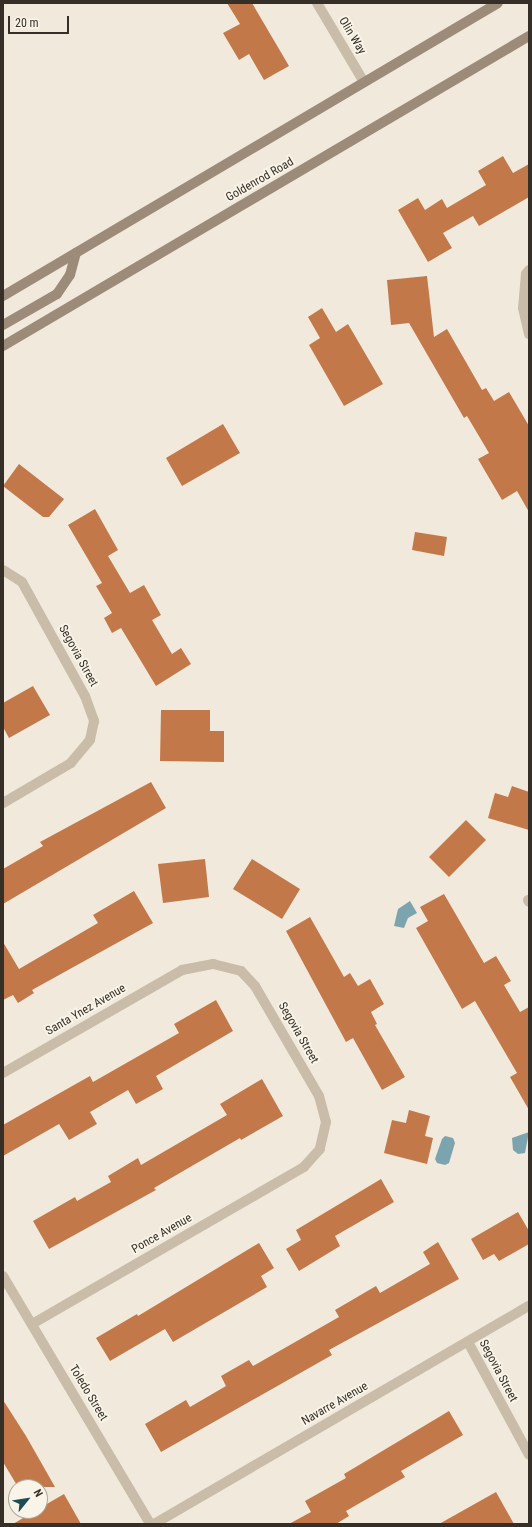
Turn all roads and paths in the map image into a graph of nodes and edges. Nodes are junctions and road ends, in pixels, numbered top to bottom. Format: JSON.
{"nodes":[{"id":1,"x":317,"y":3,"type":"edge"},
{"id":2,"x":498,"y":3,"type":"edge"},
{"id":3,"x":529,"y":36,"type":"edge"},
{"id":4,"x":364,"y":82,"type":"junction"},
{"id":5,"x":76,"y":253,"type":"junction"},
{"id":6,"x":529,"y":270,"type":"edge"},
{"id":7,"x":3,"y":296,"type":"edge"},
{"id":8,"x":3,"y":325,"type":"edge"},
{"id":9,"x":529,"y":334,"type":"edge"},
{"id":10,"x":3,"y":346,"type":"edge"},
{"id":11,"x":3,"y":570,"type":"edge"},
{"id":12,"x":3,"y":803,"type":"edge"},
{"id":13,"x":182,"y":970,"type":"joint"},
{"id":14,"x":3,"y":1073,"type":"edge"},
{"id":15,"x":304,"y":1167,"type":"joint"},
{"id":16,"x":3,"y":1276,"type":"edge"},
{"id":17,"x":529,"y":1306,"type":"edge"},
{"id":18,"x":32,"y":1324,"type":"junction"},
{"id":19,"x":468,"y":1342,"type":"junction"},
{"id":20,"x":529,"y":1455,"type":"edge"},
{"id":21,"x":150,"y":1524,"type":"edge"},
{"id":22,"x":154,"y":1524,"type":"edge"}],
"edges":[{"from":1,"to":4,"type":"street","name":"Olin Way"},
{"from":2,"to":4,"type":"main road"},
{"from":3,"to":10,"type":"main road","name":"Goldenrod Road"},
{"from":4,"to":5,"type":"main road"},
{"from":5,"to":7,"type":"main road"},
{"from":5,"to":8,"type":"main road"},
{"from":6,"to":9,"type":"street"},
{"from":11,"to":12,"type":"street","name":"Segovia Street"},
{"from":13,"to":14,"type":"street","name":"Santa Ynez Avenue"},
{"from":13,"to":15,"type":"street","name":"Segovia Street"},
{"from":15,"to":18,"type":"street","name":"Ponce Avenue"},
{"from":16,"to":18,"type":"street","name":"Toledo Street"},
{"from":17,"to":19,"type":"street","name":"Navarre Avenue"},
{"from":18,"to":21,"type":"street","name":"Toledo Street"},
{"from":19,"to":20,"type":"street","name":"Segovia Street"},
{"from":19,"to":22,"type":"street","name":"Navarre Avenue"}]}
